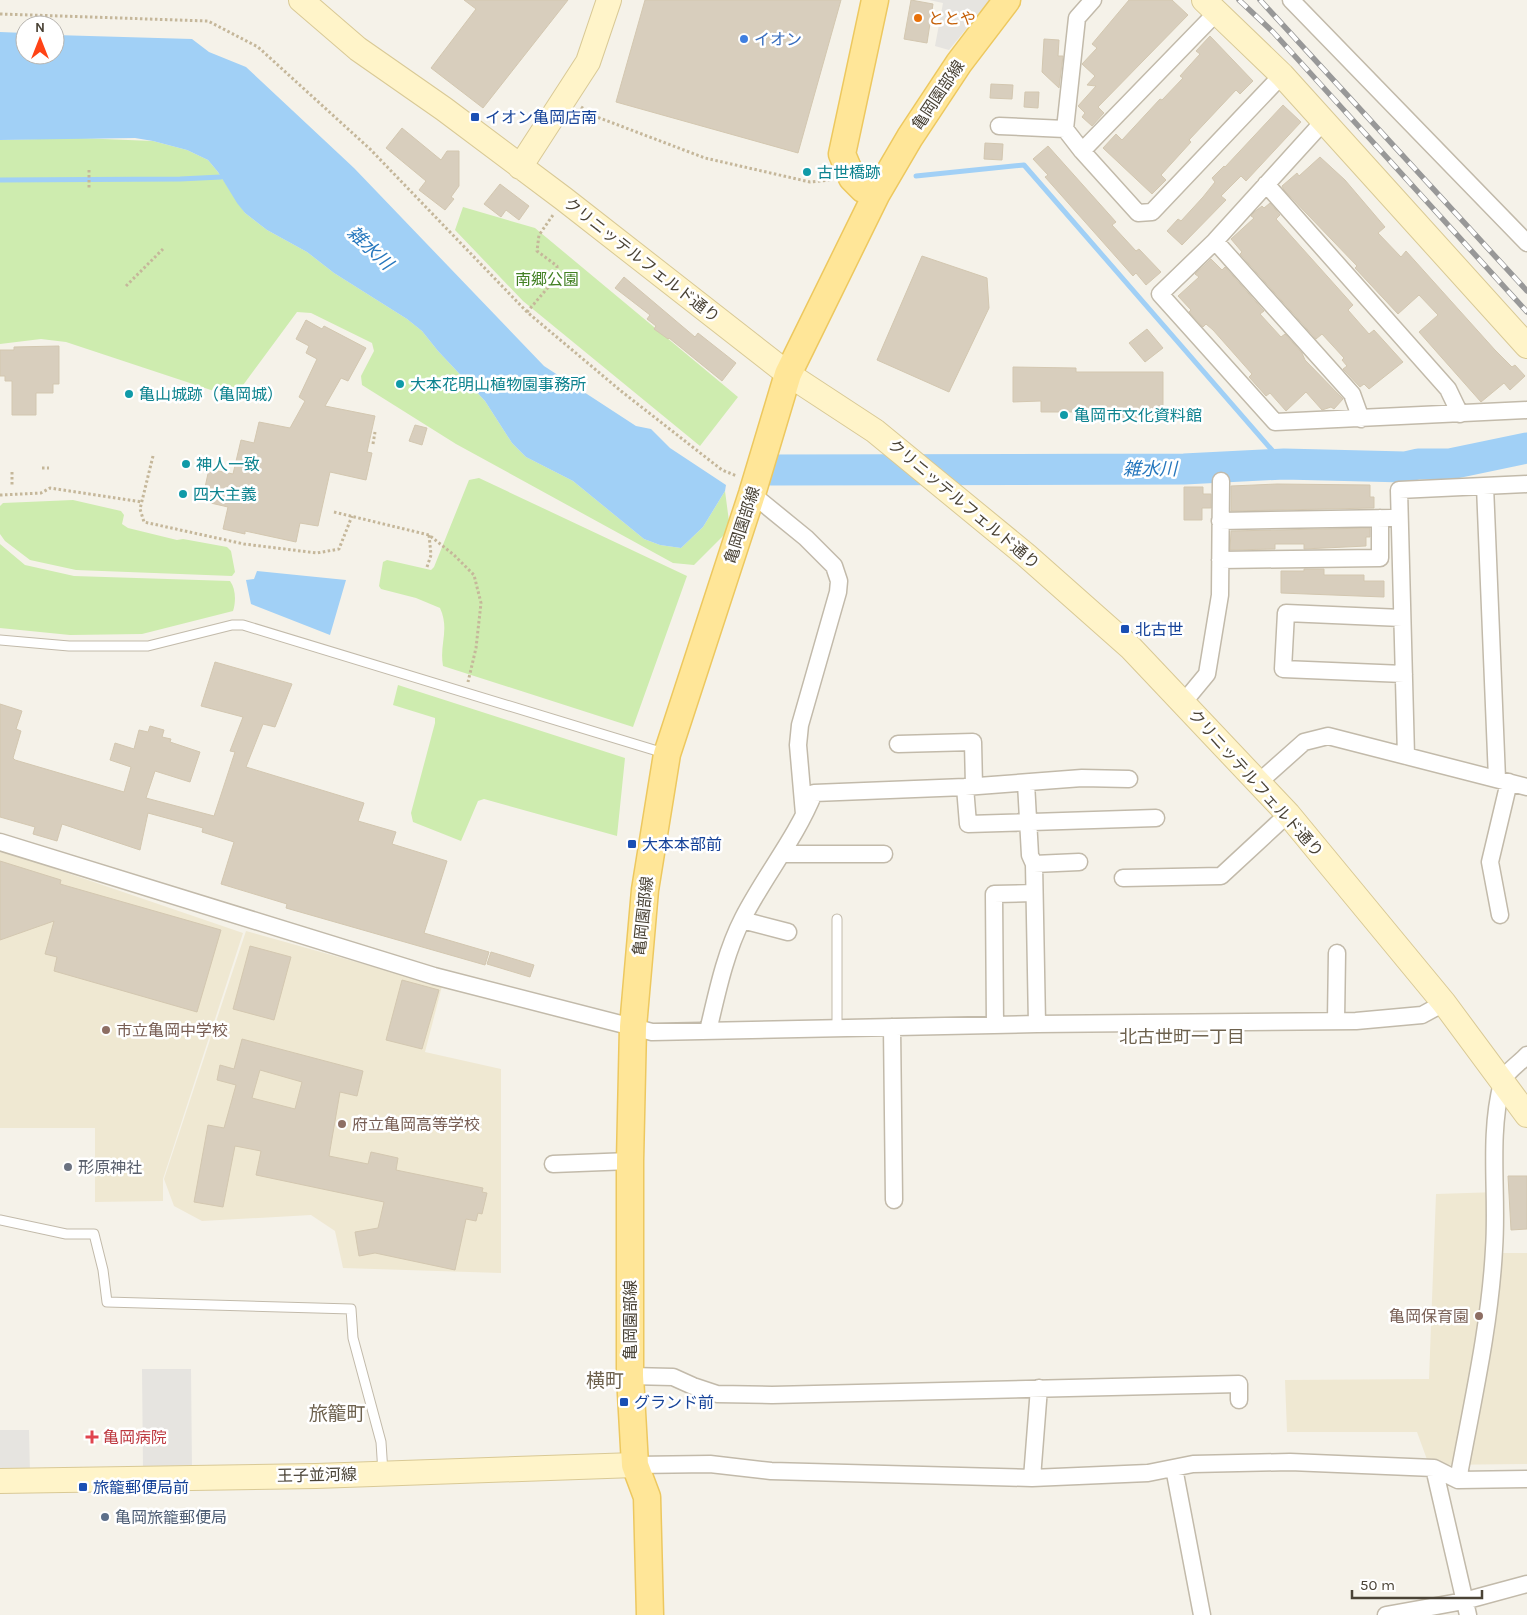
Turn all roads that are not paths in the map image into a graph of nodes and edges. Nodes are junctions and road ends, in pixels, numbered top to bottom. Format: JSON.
{"nodes":[{"id":1,"x":301,"y":0,"type":"edge"},
{"id":2,"x":610,"y":0,"type":"edge"},
{"id":3,"x":875,"y":0,"type":"edge"},
{"id":4,"x":1007,"y":0,"type":"edge"},
{"id":5,"x":1093,"y":0,"type":"edge"},
{"id":6,"x":1291,"y":0,"type":"edge"},
{"id":7,"x":1210,"y":6,"type":"edge"},
{"id":8,"x":1282,"y":75,"type":"junction"},
{"id":9,"x":1323,"y":122,"type":"junction"},
{"id":10,"x":999,"y":126,"type":"dead end"},
{"id":11,"x":1065,"y":129,"type":"junction"},
{"id":12,"x":1082,"y":151,"type":"junction"},
{"id":13,"x":520,"y":167,"type":"junction"},
{"id":14,"x":1266,"y":184,"type":"junction"},
{"id":15,"x":876,"y":194,"type":"junction"},
{"id":16,"x":1215,"y":240,"type":"junction"},
{"id":17,"x":1527,"y":243,"type":"edge"},
{"id":18,"x":1527,"y":346,"type":"edge"},
{"id":19,"x":788,"y":374,"type":"junction"},
{"id":20,"x":1527,"y":410,"type":"edge"},
{"id":21,"x":1460,"y":414,"type":"junction"},
{"id":22,"x":1361,"y":419,"type":"junction"},
{"id":23,"x":1220,"y":481,"type":"dead end"},
{"id":24,"x":1527,"y":484,"type":"edge"},
{"id":25,"x":1485,"y":486,"type":"junction"},
{"id":26,"x":754,"y":489,"type":"junction"},
{"id":27,"x":1399,"y":517,"type":"junction"},
{"id":28,"x":1380,"y":518,"type":"junction"},
{"id":29,"x":1220,"y":521,"type":"junction"},
{"id":30,"x":1220,"y":560,"type":"junction"},
{"id":31,"x":1402,"y":618,"type":"junction"},
{"id":32,"x":0,"y":640,"type":"edge"},
{"id":33,"x":1404,"y":674,"type":"junction"},
{"id":34,"x":1183,"y":703,"type":"junction"},
{"id":35,"x":898,"y":744,"type":"dead end"},
{"id":36,"x":667,"y":754,"type":"junction"},
{"id":37,"x":1406,"y":756,"type":"junction"},
{"id":38,"x":1129,"y":778,"type":"dead end"},
{"id":39,"x":1503,"y":781,"type":"junction"},
{"id":40,"x":1259,"y":782,"type":"junction"},
{"id":41,"x":1026,"y":783,"type":"junction"},
{"id":42,"x":970,"y":786,"type":"junction"},
{"id":43,"x":1527,"y":787,"type":"edge"},
{"id":44,"x":1288,"y":814,"type":"junction"},
{"id":45,"x":804,"y":818,"type":"junction"},
{"id":46,"x":1156,"y":818,"type":"dead end"},
{"id":47,"x":1028,"y":822,"type":"junction"},
{"id":48,"x":0,"y":842,"type":"edge"},
{"id":49,"x":782,"y":854,"type":"junction"},
{"id":50,"x":884,"y":854,"type":"dead end"},
{"id":51,"x":1079,"y":862,"type":"dead end"},
{"id":52,"x":1034,"y":864,"type":"junction"},
{"id":53,"x":1123,"y":878,"type":"dead end"},
{"id":54,"x":1034,"y":893,"type":"junction"},
{"id":55,"x":1500,"y":915,"type":"dead end"},
{"id":56,"x":837,"y":919,"type":"dead end"},
{"id":57,"x":742,"y":920,"type":"junction"},
{"id":58,"x":788,"y":932,"type":"dead end"},
{"id":59,"x":1337,"y":953,"type":"dead end"},
{"id":60,"x":1444,"y":1003,"type":"junction"},
{"id":61,"x":1336,"y":1021,"type":"junction"},
{"id":62,"x":1037,"y":1024,"type":"junction"},
{"id":63,"x":995,"y":1025,"type":"junction"},
{"id":64,"x":892,"y":1027,"type":"junction"},
{"id":65,"x":633,"y":1028,"type":"junction"},
{"id":66,"x":837,"y":1028,"type":"junction"},
{"id":67,"x":708,"y":1031,"type":"junction"},
{"id":68,"x":1527,"y":1055,"type":"edge"},
{"id":69,"x":1502,"y":1080,"type":"junction"},
{"id":70,"x":1527,"y":1115,"type":"edge"},
{"id":71,"x":630,"y":1160,"type":"junction"},
{"id":72,"x":553,"y":1164,"type":"dead end"},
{"id":73,"x":894,"y":1200,"type":"dead end"},
{"id":74,"x":0,"y":1220,"type":"edge"},
{"id":75,"x":630,"y":1376,"type":"junction"},
{"id":76,"x":1039,"y":1388,"type":"junction"},
{"id":77,"x":1240,"y":1400,"type":"dead end"},
{"id":78,"x":635,"y":1465,"type":"junction"},
{"id":79,"x":1174,"y":1468,"type":"junction"},
{"id":80,"x":1434,"y":1468,"type":"junction"},
{"id":81,"x":383,"y":1474,"type":"junction"},
{"id":82,"x":1032,"y":1478,"type":"junction"},
{"id":83,"x":1527,"y":1479,"type":"edge"},
{"id":84,"x":1458,"y":1480,"type":"junction"},
{"id":85,"x":0,"y":1481,"type":"edge"},
{"id":86,"x":1527,"y":1584,"type":"edge"},
{"id":87,"x":1466,"y":1608,"type":"edge"},
{"id":88,"x":650,"y":1615,"type":"edge"},
{"id":89,"x":1202,"y":1615,"type":"edge"},
{"id":90,"x":1386,"y":1615,"type":"edge"}],
"edges":[{"from":1,"to":13,"type":"street","name":"クリニッテルフェルド通り"},
{"from":2,"to":13,"type":"street"},
{"from":3,"to":15,"type":"main road"},
{"from":4,"to":15,"type":"main road","name":"亀岡園部線"},
{"from":5,"to":11,"type":"street"},
{"from":6,"to":17,"type":"street"},
{"from":7,"to":8,"type":"street"},
{"from":7,"to":12,"type":"street"},
{"from":8,"to":9,"type":"street"},
{"from":8,"to":12,"type":"street"},
{"from":9,"to":14,"type":"street"},
{"from":9,"to":18,"type":"street"},
{"from":10,"to":11,"type":"street"},
{"from":11,"to":12,"type":"street"},
{"from":13,"to":19,"type":"street","name":"クリニッテルフェルド通り"},
{"from":14,"to":16,"type":"street"},
{"from":14,"to":21,"type":"street"},
{"from":15,"to":19,"type":"main road","name":"亀岡園部線"},
{"from":16,"to":22,"type":"street"},
{"from":16,"to":22,"type":"street"},
{"from":19,"to":26,"type":"main road","name":"亀岡園部線"},
{"from":19,"to":34,"type":"street","name":"クリニッテルフェルド通り"},
{"from":20,"to":21,"type":"street"},
{"from":21,"to":22,"type":"street"},
{"from":23,"to":29,"type":"street"},
{"from":24,"to":25,"type":"street"},
{"from":25,"to":27,"type":"street"},
{"from":25,"to":39,"type":"street"},
{"from":26,"to":36,"type":"main road","name":"亀岡園部線"},
{"from":26,"to":45,"type":"street"},
{"from":27,"to":28,"type":"street"},
{"from":27,"to":31,"type":"street"},
{"from":28,"to":29,"type":"street"},
{"from":28,"to":30,"type":"street"},
{"from":29,"to":30,"type":"street"},
{"from":30,"to":34,"type":"street"},
{"from":31,"to":33,"type":"street"},
{"from":31,"to":33,"type":"street"},
{"from":32,"to":36,"type":"lane"},
{"from":33,"to":37,"type":"street"},
{"from":34,"to":40,"type":"street","name":"クリニッテルフェルド通り"},
{"from":35,"to":42,"type":"street"},
{"from":36,"to":65,"type":"main road","name":"亀岡園部線"},
{"from":37,"to":39,"type":"street"},
{"from":37,"to":40,"type":"street"},
{"from":38,"to":41,"type":"street"},
{"from":39,"to":43,"type":"street"},
{"from":39,"to":55,"type":"street"},
{"from":40,"to":44,"type":"street","name":"クリニッテルフェルド通り"},
{"from":41,"to":42,"type":"street"},
{"from":41,"to":47,"type":"street"},
{"from":42,"to":45,"type":"street"},
{"from":42,"to":47,"type":"street"},
{"from":44,"to":53,"type":"street"},
{"from":44,"to":60,"type":"street","name":"クリニッテルフェルド通り"},
{"from":45,"to":49,"type":"street"},
{"from":46,"to":47,"type":"street"},
{"from":47,"to":52,"type":"street"},
{"from":48,"to":65,"type":"street"},
{"from":49,"to":50,"type":"street"},
{"from":49,"to":57,"type":"street"},
{"from":51,"to":52,"type":"street"},
{"from":52,"to":54,"type":"street"},
{"from":54,"to":62,"type":"street"},
{"from":54,"to":63,"type":"street"},
{"from":56,"to":66,"type":"lane"},
{"from":57,"to":58,"type":"street"},
{"from":57,"to":67,"type":"street"},
{"from":59,"to":61,"type":"street"},
{"from":60,"to":61,"type":"street"},
{"from":60,"to":69,"type":"street","name":"クリニッテルフェルド通り"},
{"from":61,"to":62,"type":"street"},
{"from":62,"to":63,"type":"street"},
{"from":63,"to":64,"type":"street"},
{"from":64,"to":66,"type":"street"},
{"from":64,"to":73,"type":"street"},
{"from":65,"to":67,"type":"street"},
{"from":65,"to":71,"type":"main road","name":"亀岡園部線"},
{"from":66,"to":67,"type":"street"},
{"from":68,"to":69,"type":"street"},
{"from":69,"to":70,"type":"street","name":"クリニッテルフェルド通り"},
{"from":69,"to":84,"type":"street"},
{"from":71,"to":72,"type":"street"},
{"from":71,"to":75,"type":"main road","name":"亀岡園部線"},
{"from":74,"to":81,"type":"lane"},
{"from":75,"to":76,"type":"street"},
{"from":75,"to":78,"type":"main road","name":"亀岡園部線"},
{"from":76,"to":77,"type":"street"},
{"from":76,"to":82,"type":"street"},
{"from":78,"to":81,"type":"street","name":"王子並河線"},
{"from":78,"to":82,"type":"street"},
{"from":78,"to":88,"type":"main road","name":"亀岡園部線"},
{"from":79,"to":80,"type":"street"},
{"from":79,"to":82,"type":"street"},
{"from":79,"to":89,"type":"street"},
{"from":80,"to":84,"type":"street"},
{"from":80,"to":87,"type":"street"},
{"from":81,"to":85,"type":"street","name":"王子並河線"},
{"from":83,"to":84,"type":"street"},
{"from":86,"to":87,"type":"street"},
{"from":87,"to":90,"type":"street"}]}
